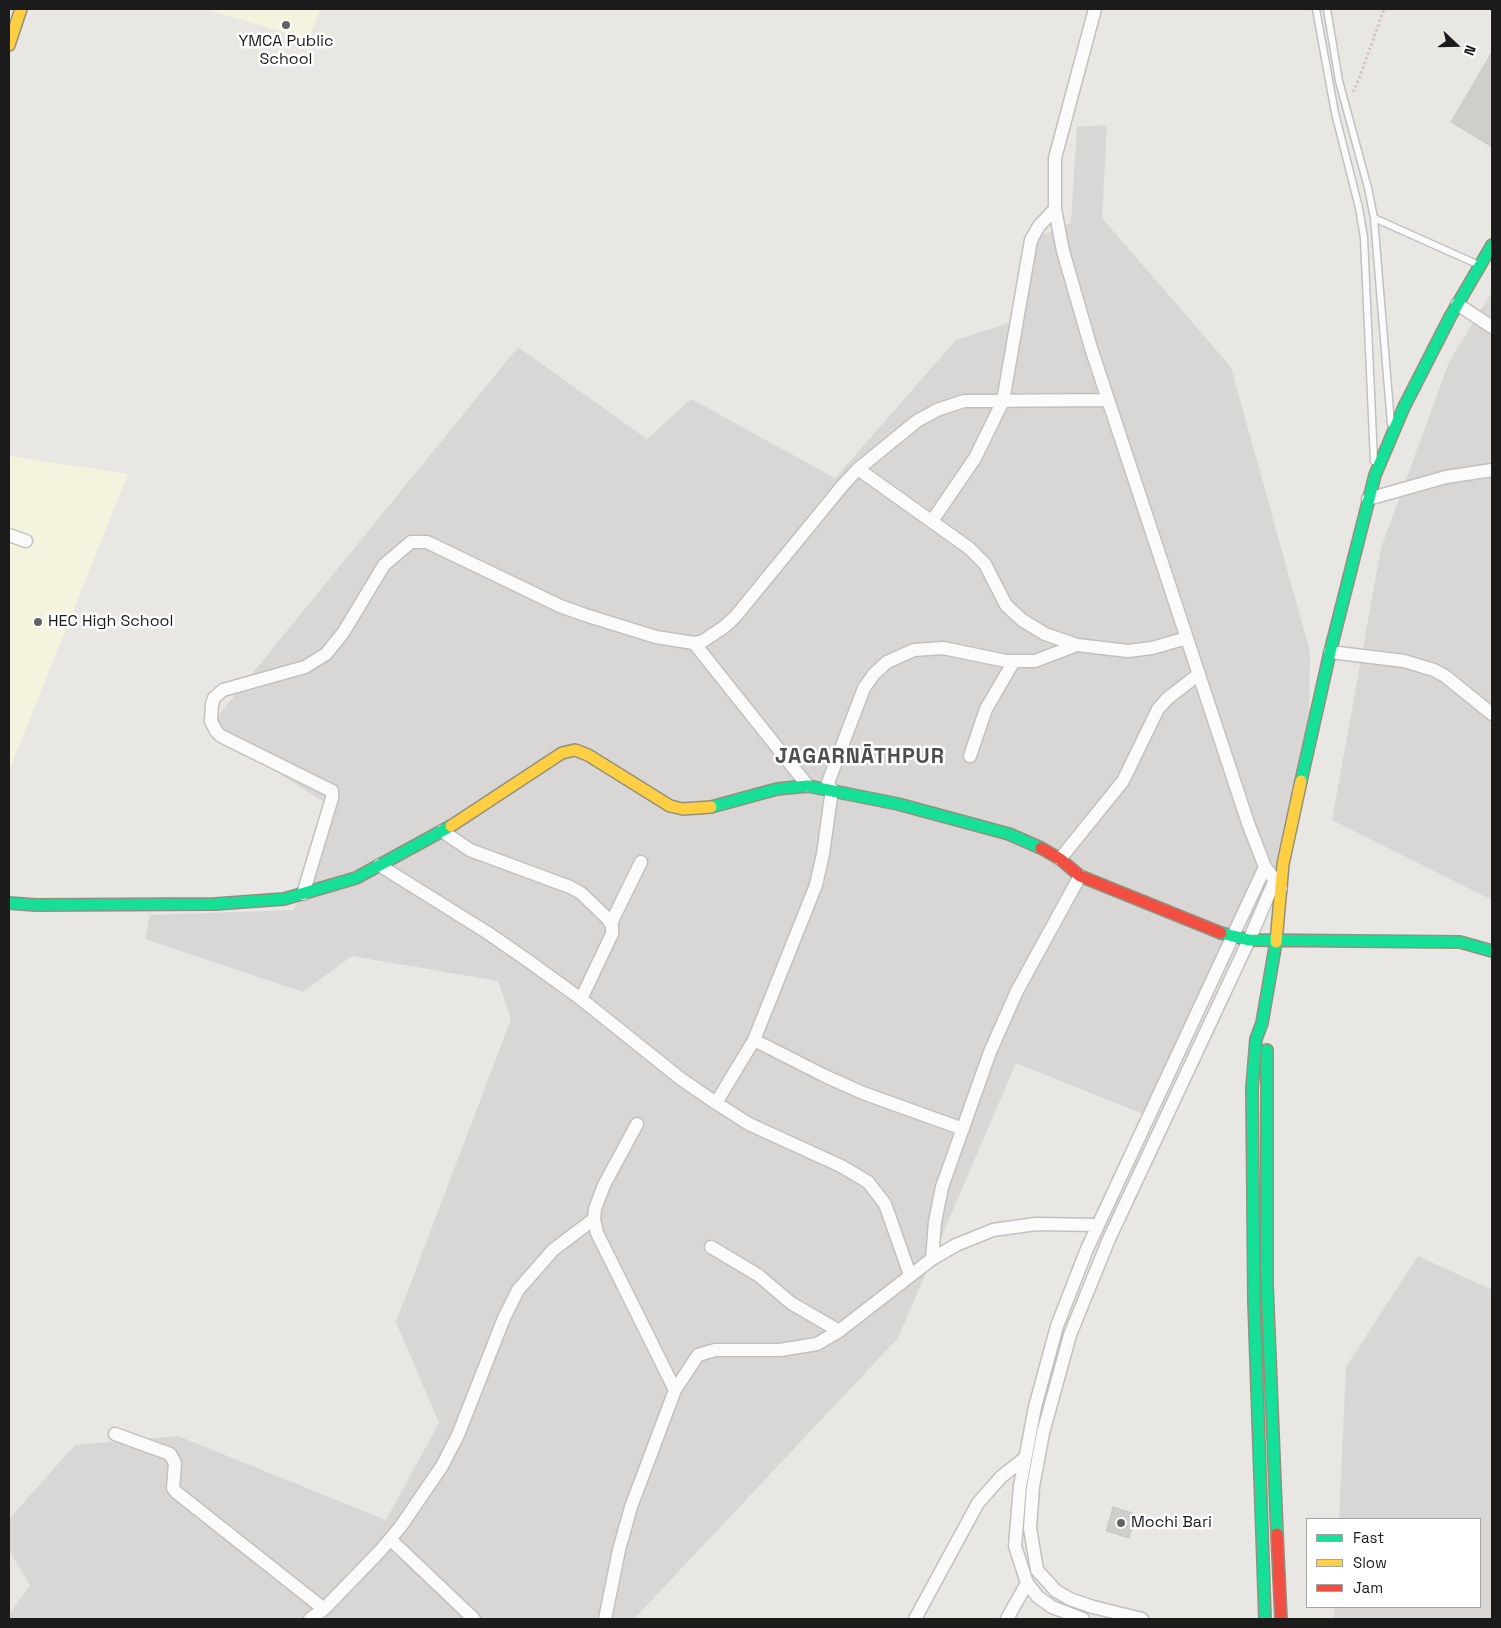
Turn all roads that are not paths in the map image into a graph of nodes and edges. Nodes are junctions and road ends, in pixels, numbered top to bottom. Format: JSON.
{"nodes":[{"id":1,"x":22,"y":9,"type":"edge"},
{"id":2,"x":1095,"y":9,"type":"edge"},
{"id":3,"x":1316,"y":9,"type":"edge"},
{"id":4,"x":1327,"y":9,"type":"edge"},
{"id":5,"x":9,"y":45,"type":"edge"},
{"id":6,"x":1055,"y":209,"type":"junction"},
{"id":7,"x":1374,"y":218,"type":"junction"},
{"id":8,"x":1492,"y":245,"type":"edge"},
{"id":9,"x":1480,"y":266,"type":"junction"},
{"id":10,"x":1458,"y":304,"type":"junction"},
{"id":11,"x":1492,"y":327,"type":"edge"},
{"id":12,"x":1108,"y":400,"type":"junction"},
{"id":13,"x":1003,"y":401,"type":"junction"},
{"id":14,"x":1392,"y":434,"type":"junction"},
{"id":15,"x":858,"y":469,"type":"junction"},
{"id":16,"x":1492,"y":470,"type":"edge"},
{"id":17,"x":1375,"y":475,"type":"junction"},
{"id":18,"x":1368,"y":500,"type":"junction"},
{"id":19,"x":932,"y":520,"type":"junction"},
{"id":20,"x":9,"y":535,"type":"edge"},
{"id":21,"x":26,"y":541,"type":"dead end"},
{"id":22,"x":1187,"y":638,"type":"junction"},
{"id":23,"x":694,"y":642,"type":"junction"},
{"id":24,"x":1077,"y":645,"type":"junction"},
{"id":25,"x":1330,"y":652,"type":"junction"},
{"id":26,"x":1014,"y":661,"type":"junction"},
{"id":27,"x":1199,"y":674,"type":"junction"},
{"id":28,"x":1492,"y":714,"type":"edge"},
{"id":29,"x":970,"y":756,"type":"dead end"},
{"id":30,"x":808,"y":786,"type":"junction"},
{"id":31,"x":829,"y":789,"type":"junction"},
{"id":32,"x":442,"y":831,"type":"junction"},
{"id":33,"x":1060,"y":859,"type":"junction"},
{"id":34,"x":641,"y":862,"type":"dead end"},
{"id":35,"x":379,"y":865,"type":"junction"},
{"id":36,"x":1265,"y":867,"type":"junction"},
{"id":37,"x":1080,"y":876,"type":"junction"},
{"id":38,"x":1278,"y":884,"type":"junction"},
{"id":39,"x":303,"y":894,"type":"junction"},
{"id":40,"x":9,"y":903,"type":"edge"},
{"id":41,"x":611,"y":923,"type":"junction"},
{"id":42,"x":1232,"y":937,"type":"junction"},
{"id":43,"x":1249,"y":940,"type":"junction"},
{"id":44,"x":1276,"y":941,"type":"junction"},
{"id":45,"x":1492,"y":951,"type":"edge"},
{"id":46,"x":581,"y":999,"type":"junction"},
{"id":47,"x":1262,"y":1023,"type":"junction"},
{"id":48,"x":1188,"y":1029,"type":"junction"},
{"id":49,"x":1204,"y":1037,"type":"junction"},
{"id":50,"x":754,"y":1040,"type":"junction"},
{"id":51,"x":716,"y":1103,"type":"junction"},
{"id":52,"x":636,"y":1124,"type":"dead end"},
{"id":53,"x":963,"y":1129,"type":"junction"},
{"id":54,"x":594,"y":1219,"type":"junction"},
{"id":55,"x":1098,"y":1225,"type":"junction"},
{"id":56,"x":711,"y":1247,"type":"dead end"},
{"id":57,"x":932,"y":1259,"type":"junction"},
{"id":58,"x":910,"y":1275,"type":"junction"},
{"id":59,"x":839,"y":1332,"type":"junction"},
{"id":60,"x":675,"y":1390,"type":"junction"},
{"id":61,"x":115,"y":1434,"type":"dead end"},
{"id":62,"x":1025,"y":1458,"type":"junction"},
{"id":63,"x":390,"y":1539,"type":"junction"},
{"id":64,"x":1026,"y":1583,"type":"junction"},
{"id":65,"x":324,"y":1609,"type":"junction"},
{"id":66,"x":310,"y":1619,"type":"edge"},
{"id":67,"x":474,"y":1619,"type":"edge"},
{"id":68,"x":605,"y":1619,"type":"edge"},
{"id":69,"x":914,"y":1619,"type":"edge"},
{"id":70,"x":1008,"y":1619,"type":"edge"},
{"id":71,"x":1083,"y":1619,"type":"edge"},
{"id":72,"x":1142,"y":1619,"type":"edge"},
{"id":73,"x":1264,"y":1619,"type":"edge"},
{"id":74,"x":1281,"y":1619,"type":"edge"}],
"edges":[{"from":1,"to":5,"type":"main road"},
{"from":2,"to":6,"type":"street"},
{"from":3,"to":17,"type":"lane"},
{"from":4,"to":7,"type":"lane"},
{"from":6,"to":12,"type":"street"},
{"from":6,"to":13,"type":"street"},
{"from":7,"to":9,"type":"lane"},
{"from":7,"to":14,"type":"lane"},
{"from":8,"to":9,"type":"main road"},
{"from":9,"to":10,"type":"main road"},
{"from":10,"to":11,"type":"street"},
{"from":10,"to":14,"type":"main road"},
{"from":12,"to":13,"type":"street"},
{"from":12,"to":22,"type":"street"},
{"from":13,"to":15,"type":"street"},
{"from":13,"to":19,"type":"street"},
{"from":14,"to":17,"type":"main road"},
{"from":15,"to":19,"type":"street"},
{"from":15,"to":23,"type":"street"},
{"from":16,"to":18,"type":"street"},
{"from":17,"to":18,"type":"main road"},
{"from":18,"to":25,"type":"main road"},
{"from":19,"to":24,"type":"street"},
{"from":20,"to":21,"type":"street"},
{"from":22,"to":24,"type":"street"},
{"from":22,"to":27,"type":"street"},
{"from":23,"to":30,"type":"street"},
{"from":23,"to":39,"type":"street"},
{"from":24,"to":26,"type":"street"},
{"from":25,"to":28,"type":"street"},
{"from":25,"to":38,"type":"main road"},
{"from":26,"to":29,"type":"street"},
{"from":26,"to":31,"type":"street"},
{"from":27,"to":33,"type":"street"},
{"from":27,"to":36,"type":"street"},
{"from":30,"to":31,"type":"main road"},
{"from":30,"to":32,"type":"main road"},
{"from":31,"to":33,"type":"main road"},
{"from":31,"to":50,"type":"street"},
{"from":32,"to":35,"type":"main road"},
{"from":32,"to":41,"type":"street"},
{"from":33,"to":37,"type":"main road"},
{"from":34,"to":41,"type":"street"},
{"from":35,"to":39,"type":"main road"},
{"from":35,"to":46,"type":"street"},
{"from":36,"to":38,"type":"street"},
{"from":36,"to":42,"type":"street"},
{"from":37,"to":42,"type":"main road"},
{"from":37,"to":53,"type":"street"},
{"from":38,"to":43,"type":"street"},
{"from":38,"to":44,"type":"main road"},
{"from":39,"to":40,"type":"main road"},
{"from":41,"to":46,"type":"street"},
{"from":42,"to":43,"type":"main road"},
{"from":42,"to":48,"type":"street"},
{"from":43,"to":44,"type":"main road"},
{"from":43,"to":49,"type":"street"},
{"from":44,"to":45,"type":"main road"},
{"from":44,"to":47,"type":"main road"},
{"from":46,"to":51,"type":"street"},
{"from":47,"to":73,"type":"main road"},
{"from":47,"to":74,"type":"main road"},
{"from":48,"to":49,"type":"street"},
{"from":48,"to":55,"type":"street"},
{"from":49,"to":72,"type":"street"},
{"from":50,"to":51,"type":"street"},
{"from":50,"to":53,"type":"street"},
{"from":51,"to":58,"type":"street"},
{"from":52,"to":54,"type":"street"},
{"from":53,"to":57,"type":"street"},
{"from":54,"to":60,"type":"street"},
{"from":54,"to":63,"type":"street"},
{"from":55,"to":57,"type":"street"},
{"from":55,"to":62,"type":"street"},
{"from":56,"to":59,"type":"street"},
{"from":57,"to":58,"type":"street"},
{"from":58,"to":59,"type":"street"},
{"from":59,"to":60,"type":"street"},
{"from":60,"to":68,"type":"street"},
{"from":61,"to":65,"type":"street"},
{"from":62,"to":64,"type":"street"},
{"from":62,"to":69,"type":"street"},
{"from":63,"to":65,"type":"street"},
{"from":63,"to":67,"type":"street"},
{"from":64,"to":70,"type":"street"},
{"from":64,"to":71,"type":"street"},
{"from":65,"to":66,"type":"street"}]}
